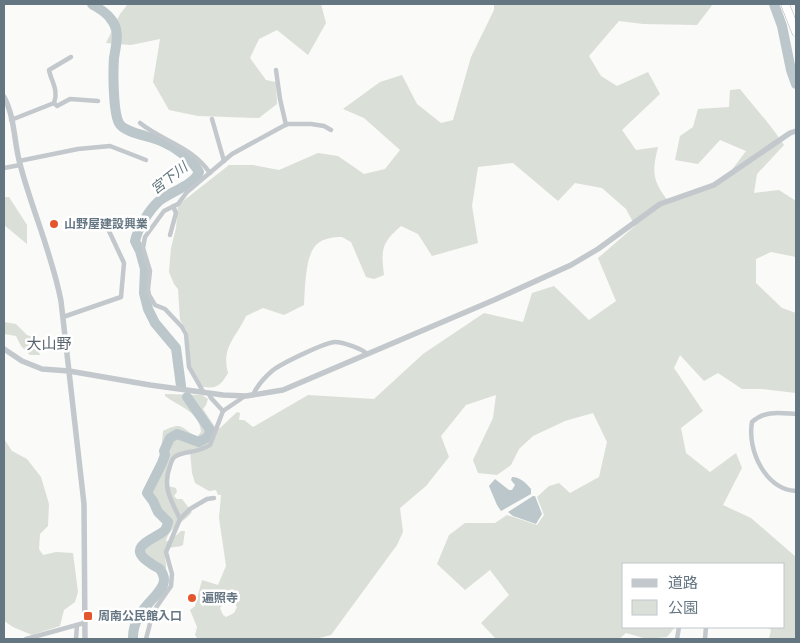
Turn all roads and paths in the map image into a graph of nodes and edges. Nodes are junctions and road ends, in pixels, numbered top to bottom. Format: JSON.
{"nodes":[{"id":1,"x":786,"y":4,"type":"edge"},
{"id":2,"x":796,"y":32,"type":"edge"},
{"id":3,"x":71,"y":57,"type":"dead end"},
{"id":4,"x":276,"y":70,"type":"dead end"},
{"id":5,"x":4,"y":97,"type":"edge"},
{"id":6,"x":98,"y":101,"type":"dead end"},
{"id":7,"x":54,"y":103,"type":"junction"},
{"id":8,"x":212,"y":119,"type":"dead end"},
{"id":9,"x":11,"y":120,"type":"junction"},
{"id":10,"x":140,"y":123,"type":"dead end"},
{"id":11,"x":286,"y":125,"type":"junction"},
{"id":12,"x":331,"y":130,"type":"dead end"},
{"id":13,"x":793,"y":132,"type":"edge"},
{"id":14,"x":796,"y":137,"type":"edge"},
{"id":15,"x":146,"y":160,"type":"dead end"},
{"id":16,"x":224,"y":161,"type":"junction"},
{"id":17,"x":19,"y":163,"type":"junction"},
{"id":18,"x":4,"y":168,"type":"edge"},
{"id":19,"x":210,"y":173,"type":"junction"},
{"id":20,"x":173,"y":206,"type":"junction"},
{"id":21,"x":109,"y":231,"type":"dead end"},
{"id":22,"x":170,"y":235,"type":"dead end"},
{"id":23,"x":63,"y":317,"type":"junction"},
{"id":24,"x":4,"y":349,"type":"edge"},
{"id":25,"x":367,"y":354,"type":"junction"},
{"id":26,"x":69,"y":371,"type":"junction"},
{"id":27,"x":207,"y":393,"type":"junction"},
{"id":28,"x":253,"y":395,"type":"junction"},
{"id":29,"x":246,"y":396,"type":"junction"},
{"id":30,"x":223,"y":411,"type":"junction"},
{"id":31,"x":796,"y":414,"type":"edge"},
{"id":32,"x":796,"y":491,"type":"edge"},
{"id":33,"x":214,"y":498,"type":"dead end"},
{"id":34,"x":180,"y":519,"type":"junction"},
{"id":35,"x":81,"y":624,"type":"junction"},
{"id":36,"x":26,"y":639,"type":"edge"},
{"id":37,"x":76,"y":639,"type":"edge"},
{"id":38,"x":85,"y":639,"type":"edge"},
{"id":39,"x":146,"y":639,"type":"edge"}],
"edges":[{"from":1,"to":2,"type":"highway"},
{"from":3,"to":7,"type":"street"},
{"from":4,"to":11,"type":"street"},
{"from":5,"to":9,"type":"street"},
{"from":6,"to":7,"type":"street"},
{"from":7,"to":9,"type":"street"},
{"from":8,"to":16,"type":"street"},
{"from":9,"to":17,"type":"street"},
{"from":10,"to":19,"type":"street"},
{"from":11,"to":12,"type":"street"},
{"from":11,"to":16,"type":"street"},
{"from":13,"to":14,"type":"street"},
{"from":13,"to":25,"type":"street"},
{"from":15,"to":17,"type":"street"},
{"from":16,"to":19,"type":"street"},
{"from":17,"to":18,"type":"street"},
{"from":17,"to":23,"type":"street"},
{"from":19,"to":20,"type":"street"},
{"from":20,"to":22,"type":"street"},
{"from":20,"to":27,"type":"street"},
{"from":21,"to":23,"type":"street"},
{"from":23,"to":26,"type":"street"},
{"from":24,"to":26,"type":"street"},
{"from":25,"to":28,"type":"street"},
{"from":25,"to":28,"type":"street"},
{"from":26,"to":27,"type":"street"},
{"from":26,"to":35,"type":"street"},
{"from":27,"to":29,"type":"street"},
{"from":27,"to":30,"type":"street"},
{"from":28,"to":29,"type":"street"},
{"from":29,"to":30,"type":"street"},
{"from":30,"to":34,"type":"street"},
{"from":31,"to":32,"type":"street"},
{"from":33,"to":34,"type":"street"},
{"from":34,"to":39,"type":"street"},
{"from":35,"to":36,"type":"street"},
{"from":35,"to":37,"type":"street"},
{"from":35,"to":38,"type":"street"}]}
